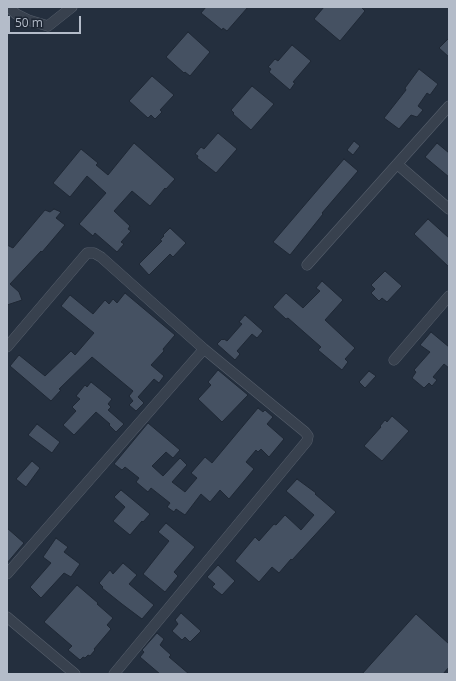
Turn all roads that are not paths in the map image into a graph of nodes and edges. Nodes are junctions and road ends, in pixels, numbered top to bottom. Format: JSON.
{"nodes":[{"id":1,"x":9,"y":7,"type":"edge"},
{"id":2,"x":72,"y":7,"type":"edge"},
{"id":3,"x":449,"y":106,"type":"edge"},
{"id":4,"x":397,"y":164,"type":"junction"},
{"id":5,"x":449,"y":209,"type":"edge"},
{"id":6,"x":307,"y":265,"type":"dead end"},
{"id":7,"x":449,"y":296,"type":"edge"},
{"id":8,"x":7,"y":346,"type":"edge"},
{"id":9,"x":204,"y":349,"type":"junction"},
{"id":10,"x":394,"y":360,"type":"dead end"},
{"id":11,"x":7,"y":574,"type":"edge"},
{"id":12,"x":7,"y":616,"type":"edge"},
{"id":13,"x":75,"y":674,"type":"edge"},
{"id":14,"x":114,"y":674,"type":"edge"}],
"edges":[{"from":1,"to":2,"type":"street"},
{"from":3,"to":4,"type":"street"},
{"from":4,"to":5,"type":"street"},
{"from":4,"to":6,"type":"street"},
{"from":7,"to":10,"type":"street"},
{"from":8,"to":9,"type":"street"},
{"from":9,"to":11,"type":"street"},
{"from":9,"to":14,"type":"street"},
{"from":12,"to":13,"type":"street"}]}
